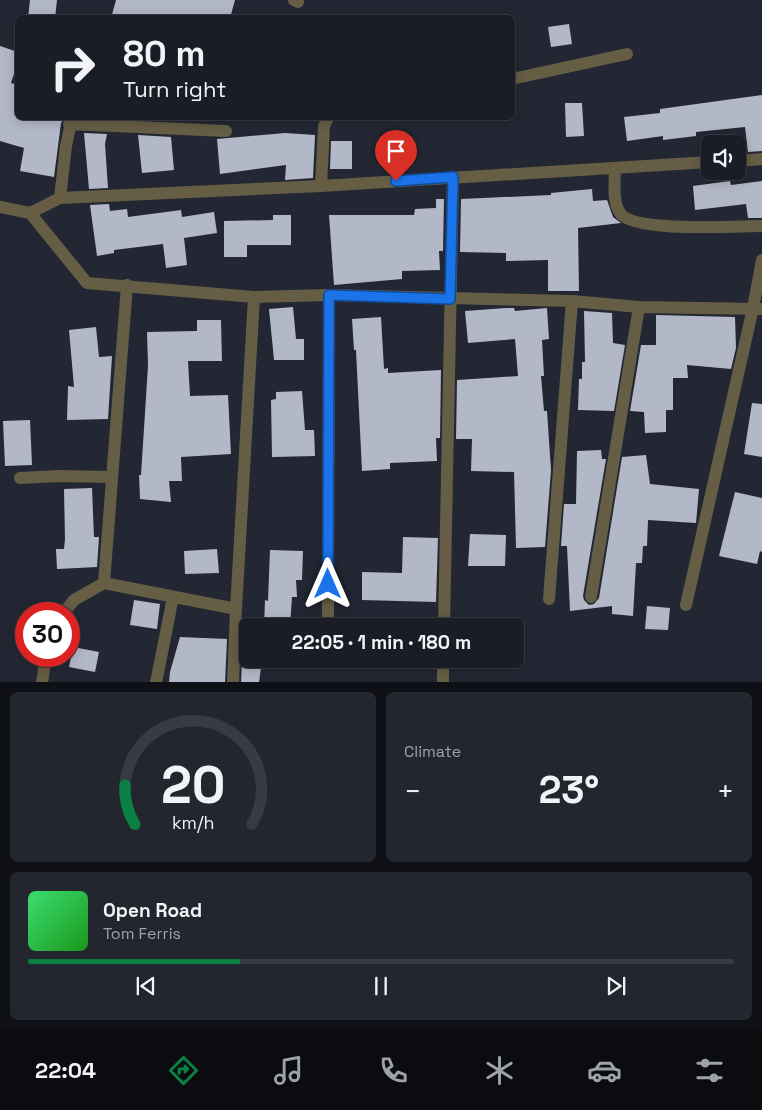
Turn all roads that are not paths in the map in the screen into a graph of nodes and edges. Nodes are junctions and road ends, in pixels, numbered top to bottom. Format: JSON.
{"nodes":[{"id":1,"x":626,"y":54,"type":"dead end"},
{"id":2,"x":515,"y":78,"type":"edge"},
{"id":3,"x":327,"y":120,"type":"edge"},
{"id":4,"x":71,"y":121,"type":"edge"},
{"id":5,"x":226,"y":131,"type":"dead end"},
{"id":6,"x":762,"y":159,"type":"edge"},
{"id":7,"x":746,"y":160,"type":"edge"},
{"id":8,"x":701,"y":163,"type":"edge"},
{"id":9,"x":615,"y":168,"type":"junction"},
{"id":10,"x":453,"y":177,"type":"junction"},
{"id":11,"x":322,"y":186,"type":"junction"},
{"id":12,"x":60,"y":198,"type":"junction"},
{"id":13,"x":0,"y":208,"type":"edge"},
{"id":14,"x":30,"y":213,"type":"junction"},
{"id":15,"x":762,"y":226,"type":"edge"},
{"id":16,"x":762,"y":260,"type":"edge"},
{"id":17,"x":126,"y":285,"type":"junction"},
{"id":18,"x":329,"y":295,"type":"junction"},
{"id":19,"x":254,"y":297,"type":"junction"},
{"id":20,"x":450,"y":299,"type":"junction"},
{"id":21,"x":572,"y":301,"type":"junction"},
{"id":22,"x":639,"y":307,"type":"junction"},
{"id":23,"x":758,"y":308,"type":"edge"},
{"id":24,"x":112,"y":477,"type":"junction"},
{"id":25,"x":20,"y":478,"type":"dead end"},
{"id":26,"x":104,"y":583,"type":"junction"},
{"id":27,"x":173,"y":597,"type":"junction"},
{"id":28,"x":591,"y":597,"type":"dead end"},
{"id":29,"x":549,"y":599,"type":"dead end"},
{"id":30,"x":72,"y":602,"type":"edge"},
{"id":31,"x":686,"y":605,"type":"dead end"},
{"id":32,"x":236,"y":609,"type":"junction"},
{"id":33,"x":328,"y":618,"type":"edge"},
{"id":34,"x":444,"y":618,"type":"edge"},
{"id":35,"x":44,"y":667,"type":"edge"},
{"id":36,"x":443,"y":668,"type":"edge"},
{"id":37,"x":42,"y":682,"type":"edge"},
{"id":38,"x":156,"y":682,"type":"edge"},
{"id":39,"x":233,"y":682,"type":"edge"},
{"id":40,"x":443,"y":682,"type":"edge"}],
"edges":[{"from":1,"to":2,"type":"street"},
{"from":3,"to":11,"type":"street"},
{"from":4,"to":5,"type":"street"},
{"from":4,"to":12,"type":"street"},
{"from":6,"to":7,"type":"street"},
{"from":8,"to":9,"type":"street"},
{"from":9,"to":10,"type":"street"},
{"from":9,"to":15,"type":"street"},
{"from":10,"to":11,"type":"street"},
{"from":10,"to":20,"type":"street"},
{"from":11,"to":12,"type":"street"},
{"from":12,"to":14,"type":"street"},
{"from":13,"to":14,"type":"street"},
{"from":14,"to":17,"type":"street"},
{"from":16,"to":23,"type":"street"},
{"from":17,"to":19,"type":"street"},
{"from":17,"to":24,"type":"street"},
{"from":18,"to":19,"type":"street"},
{"from":18,"to":20,"type":"street"},
{"from":18,"to":33,"type":"street"},
{"from":19,"to":32,"type":"street"},
{"from":20,"to":21,"type":"street"},
{"from":20,"to":34,"type":"street"},
{"from":21,"to":22,"type":"street"},
{"from":21,"to":29,"type":"street"},
{"from":22,"to":23,"type":"street"},
{"from":22,"to":28,"type":"street"},
{"from":23,"to":31,"type":"street"},
{"from":24,"to":25,"type":"street"},
{"from":24,"to":26,"type":"street"},
{"from":26,"to":27,"type":"street"},
{"from":26,"to":30,"type":"street"},
{"from":27,"to":32,"type":"street"},
{"from":27,"to":38,"type":"street"},
{"from":32,"to":39,"type":"street"},
{"from":35,"to":37,"type":"street"},
{"from":36,"to":40,"type":"street"}]}
